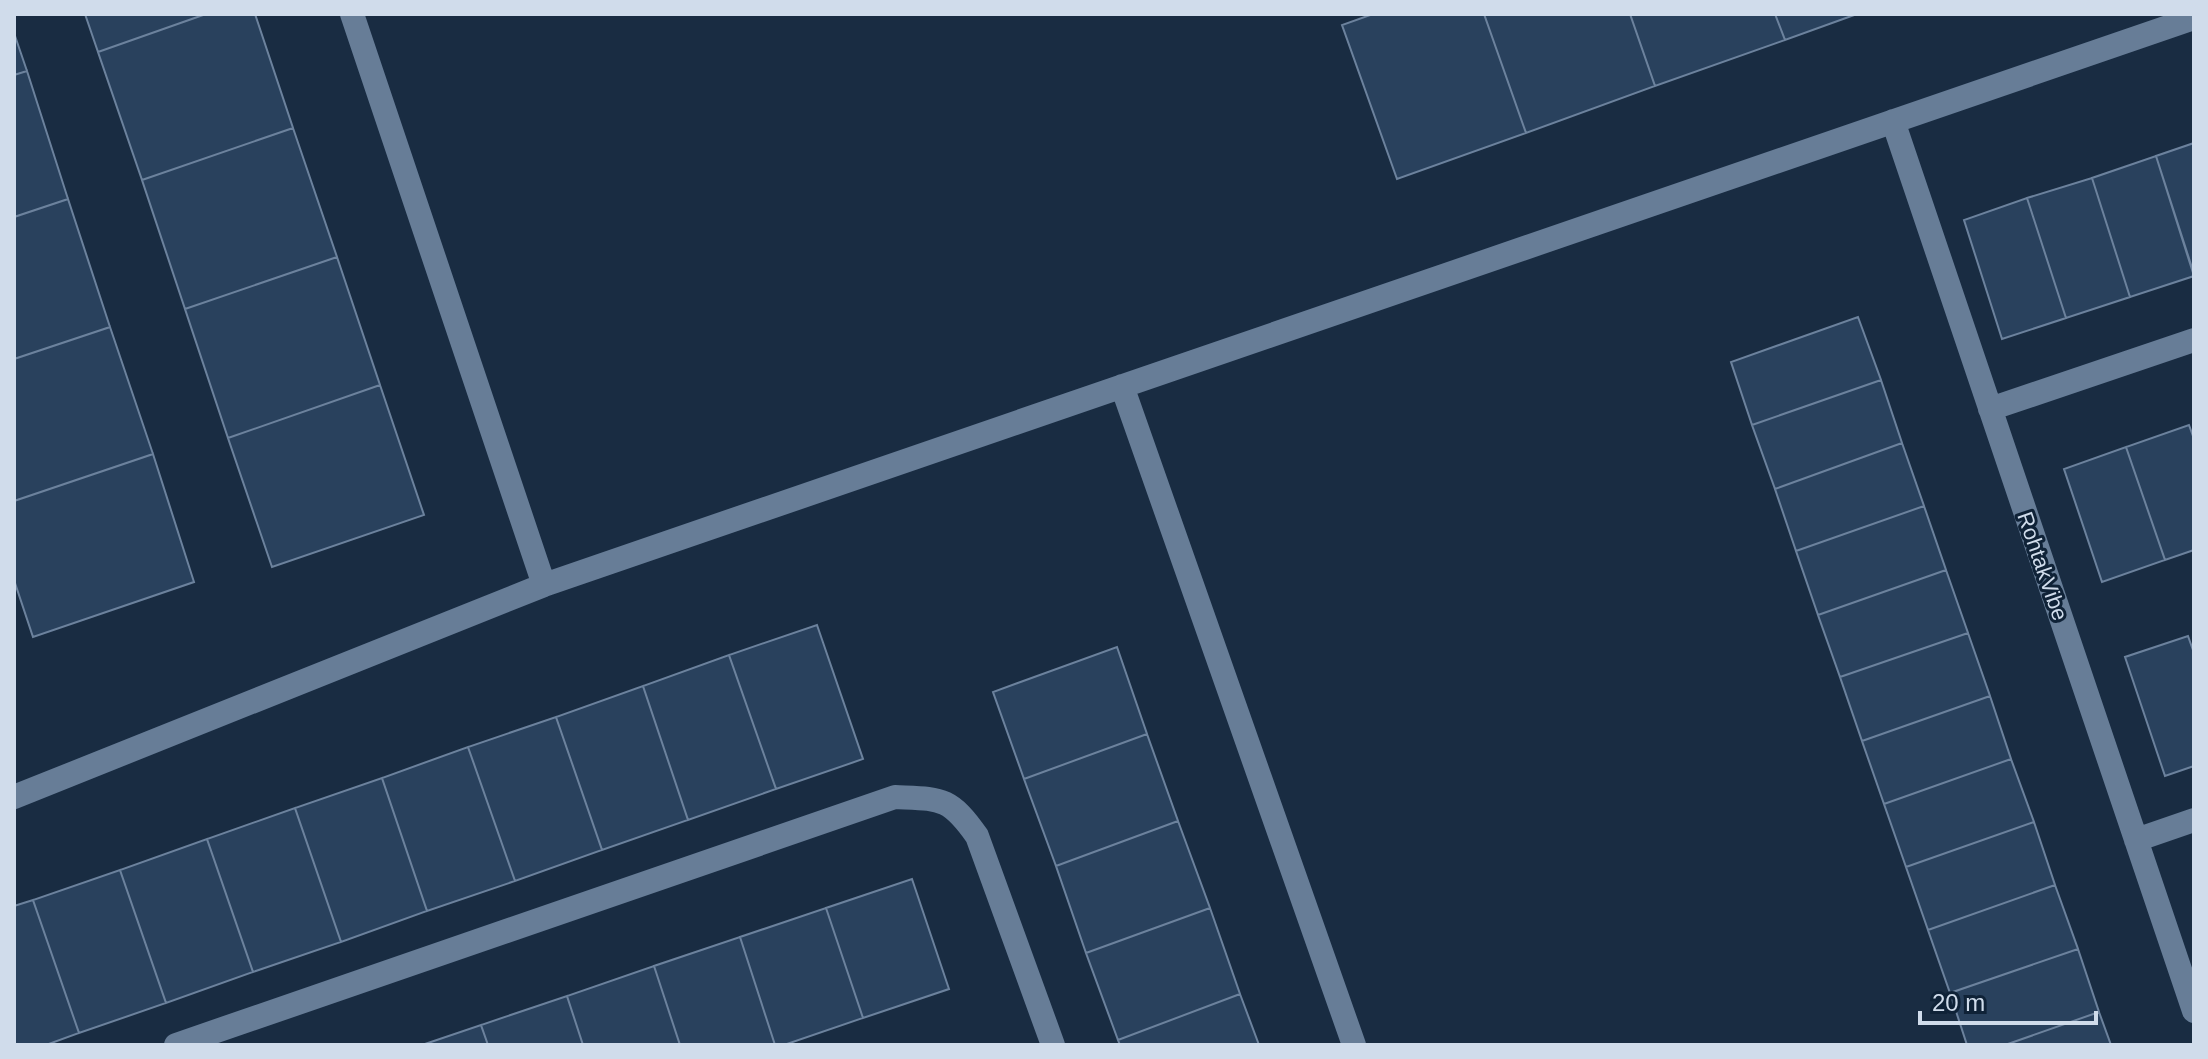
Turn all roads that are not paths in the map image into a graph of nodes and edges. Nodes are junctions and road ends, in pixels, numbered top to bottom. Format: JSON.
{"nodes":[{"id":1,"x":352,"y":14,"type":"edge"},
{"id":2,"x":2194,"y":18,"type":"edge"},
{"id":3,"x":2168,"y":20,"type":"edge"},
{"id":4,"x":1893,"y":121,"type":"junction"},
{"id":5,"x":2194,"y":340,"type":"edge"},
{"id":6,"x":1122,"y":386,"type":"junction"},
{"id":7,"x":1990,"y":409,"type":"junction"},
{"id":8,"x":544,"y":585,"type":"junction"},
{"id":9,"x":14,"y":797,"type":"edge"},
{"id":10,"x":2194,"y":820,"type":"edge"},
{"id":11,"x":2136,"y":840,"type":"junction"},
{"id":12,"x":2194,"y":1011,"type":"edge"},
{"id":13,"x":176,"y":1045,"type":"edge"},
{"id":14,"x":1053,"y":1045,"type":"edge"},
{"id":15,"x":1354,"y":1045,"type":"edge"}],
"edges":[{"from":1,"to":8,"type":"street"},
{"from":2,"to":3,"type":"street"},
{"from":3,"to":4,"type":"street"},
{"from":4,"to":6,"type":"street"},
{"from":4,"to":7,"type":"street","name":"RohtakVibe"},
{"from":5,"to":7,"type":"street"},
{"from":6,"to":8,"type":"street"},
{"from":6,"to":15,"type":"street"},
{"from":7,"to":11,"type":"street","name":"RohtakVibe"},
{"from":8,"to":9,"type":"street"},
{"from":10,"to":11,"type":"street"},
{"from":11,"to":12,"type":"street","name":"RohtakVibe"},
{"from":13,"to":14,"type":"street"}]}
